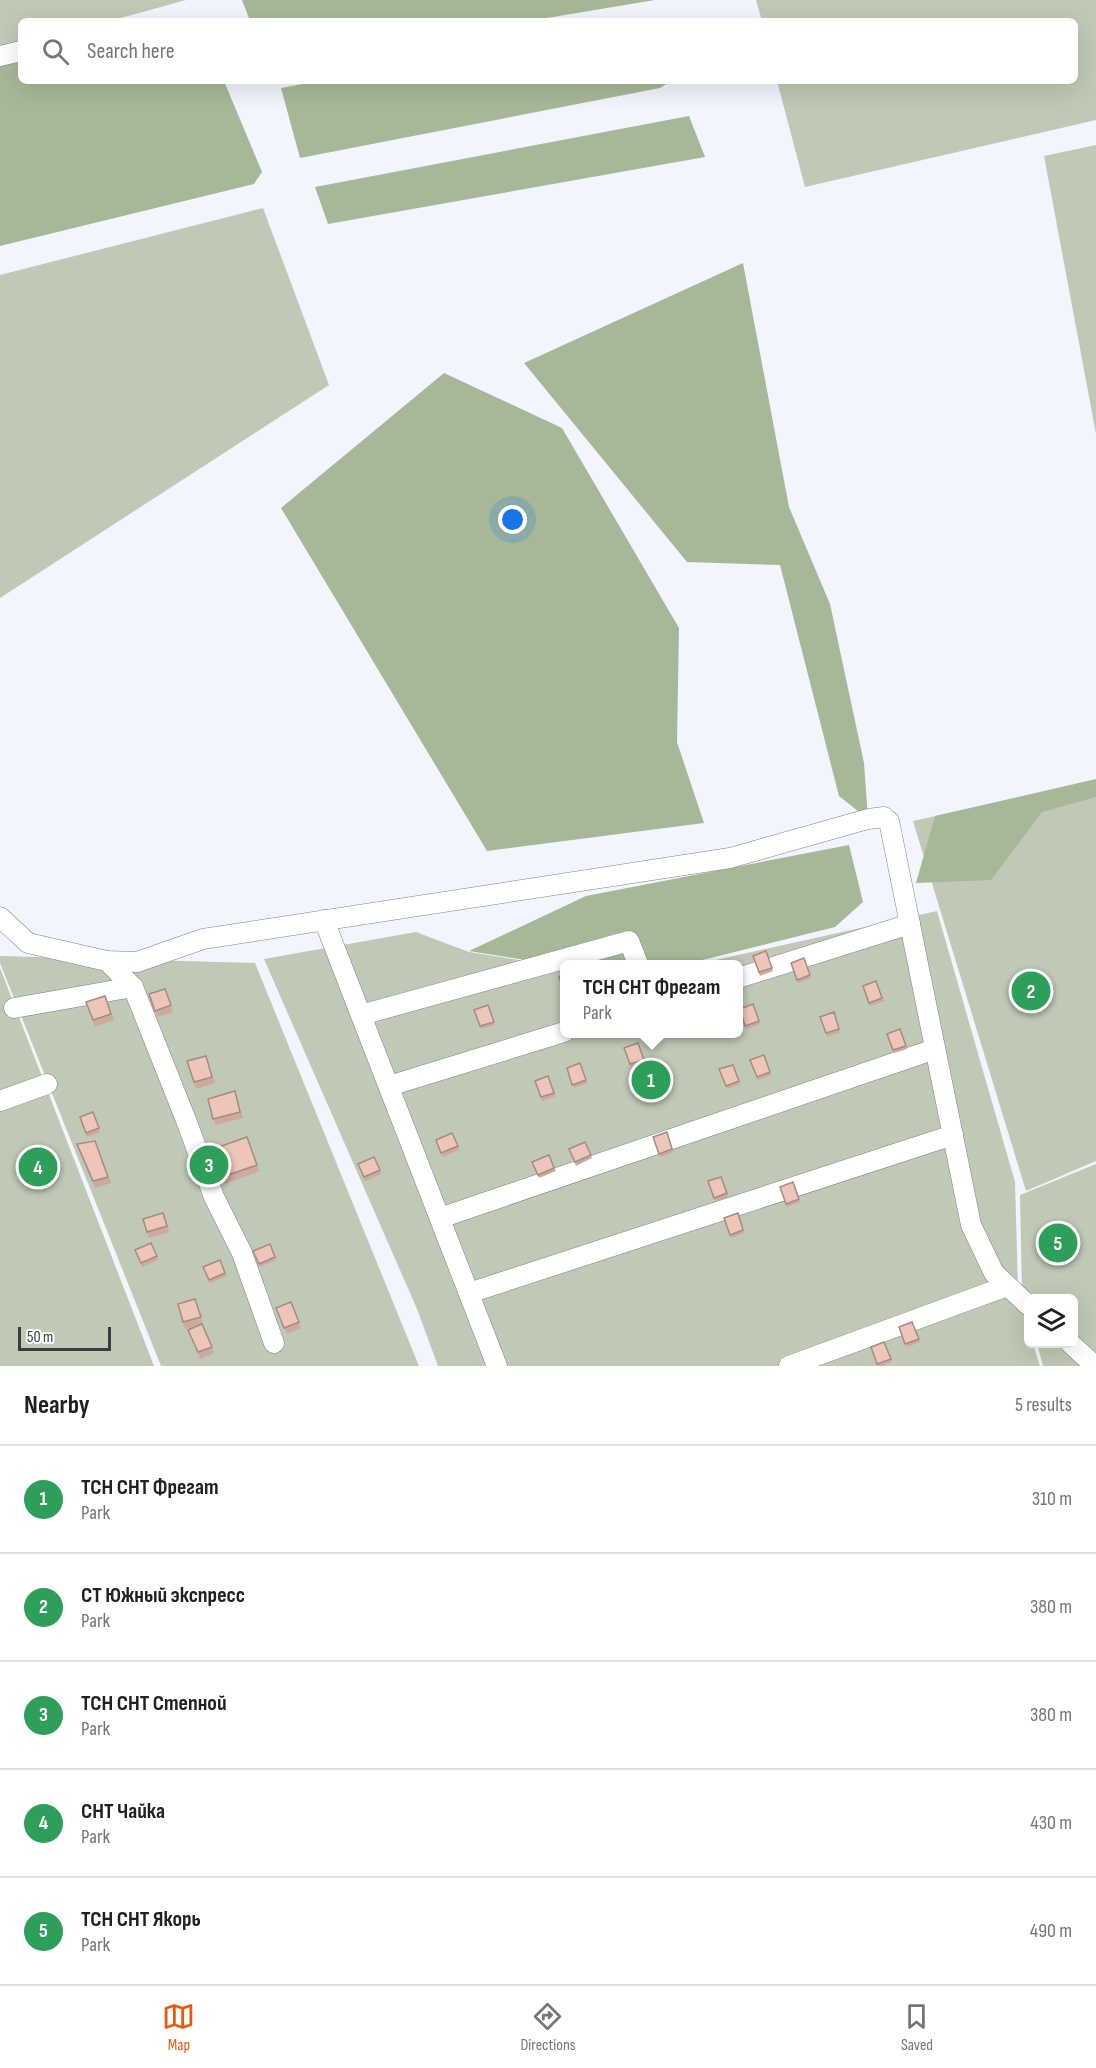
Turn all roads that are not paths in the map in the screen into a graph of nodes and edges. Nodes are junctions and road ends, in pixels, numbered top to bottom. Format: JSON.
{"nodes":[{"id":1,"x":18,"y":52,"type":"edge"},
{"id":2,"x":0,"y":56,"type":"edge"},
{"id":3,"x":0,"y":917,"type":"edge"},
{"id":4,"x":324,"y":920,"type":"junction"},
{"id":5,"x":910,"y":924,"type":"junction"},
{"id":6,"x":560,"y":960,"type":"edge"},
{"id":7,"x":560,"y":960,"type":"edge"},
{"id":8,"x":636,"y":960,"type":"edge"},
{"id":9,"x":106,"y":961,"type":"junction"},
{"id":10,"x":743,"y":976,"type":"edge"},
{"id":11,"x":133,"y":987,"type":"junction"},
{"id":12,"x":14,"y":1008,"type":"dead end"},
{"id":13,"x":361,"y":1015,"type":"junction"},
{"id":14,"x":560,"y":1033,"type":"edge"},
{"id":15,"x":935,"y":1049,"type":"junction"},
{"id":16,"x":47,"y":1084,"type":"dead end"},
{"id":17,"x":389,"y":1086,"type":"junction"},
{"id":18,"x":0,"y":1101,"type":"edge"},
{"id":19,"x":953,"y":1135,"type":"junction"},
{"id":20,"x":440,"y":1218,"type":"junction"},
{"id":21,"x":1007,"y":1286,"type":"junction"},
{"id":22,"x":469,"y":1293,"type":"junction"},
{"id":23,"x":1024,"y":1301,"type":"edge"},
{"id":24,"x":274,"y":1343,"type":"dead end"},
{"id":25,"x":1075,"y":1348,"type":"edge"},
{"id":26,"x":497,"y":1366,"type":"edge"},
{"id":27,"x":789,"y":1366,"type":"edge"},
{"id":28,"x":1095,"y":1366,"type":"edge"}],
"edges":[{"from":1,"to":2,"type":"street"},
{"from":3,"to":9,"type":"street"},
{"from":4,"to":5,"type":"street"},
{"from":4,"to":9,"type":"street"},
{"from":4,"to":13,"type":"street"},
{"from":5,"to":10,"type":"street"},
{"from":5,"to":15,"type":"street"},
{"from":6,"to":8,"type":"street"},
{"from":7,"to":13,"type":"street"},
{"from":9,"to":11,"type":"street"},
{"from":11,"to":12,"type":"street"},
{"from":11,"to":24,"type":"street"},
{"from":13,"to":17,"type":"street"},
{"from":14,"to":17,"type":"street"},
{"from":15,"to":19,"type":"street"},
{"from":15,"to":20,"type":"street"},
{"from":16,"to":18,"type":"street"},
{"from":17,"to":20,"type":"street"},
{"from":19,"to":21,"type":"street"},
{"from":19,"to":22,"type":"street"},
{"from":20,"to":22,"type":"street"},
{"from":21,"to":23,"type":"street"},
{"from":21,"to":27,"type":"street"},
{"from":22,"to":26,"type":"street"},
{"from":25,"to":28,"type":"street"}]}
